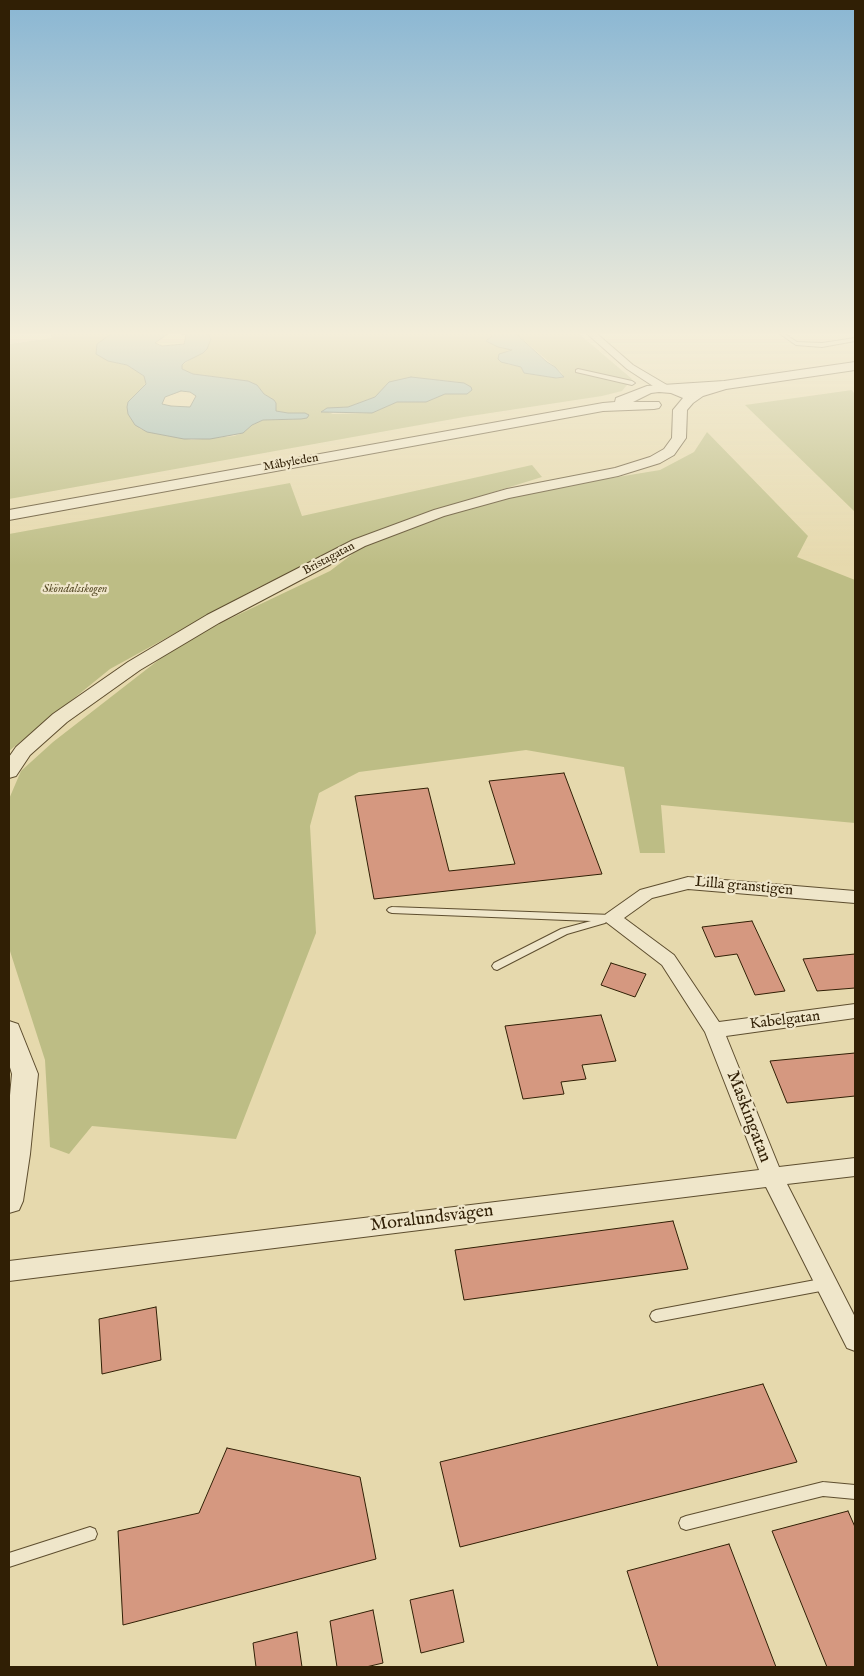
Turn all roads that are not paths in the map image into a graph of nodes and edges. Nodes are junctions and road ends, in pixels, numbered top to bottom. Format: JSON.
{"nodes":[{"id":1,"x":585,"y":410,"type":"edge"},
{"id":2,"x":664,"y":410,"type":"edge"},
{"id":3,"x":680,"y":410,"type":"edge"},
{"id":4,"x":680,"y":427,"type":"junction"},
{"id":5,"x":9,"y":515,"type":"edge"},
{"id":6,"x":9,"y":772,"type":"edge"},
{"id":7,"x":855,"y":897,"type":"edge"},
{"id":8,"x":392,"y":910,"type":"dead end"},
{"id":9,"x":612,"y":918,"type":"junction"},
{"id":10,"x":497,"y":966,"type":"dead end"},
{"id":11,"x":855,"y":1011,"type":"edge"},
{"id":12,"x":9,"y":1030,"type":"edge"},
{"id":13,"x":714,"y":1030,"type":"junction"},
{"id":14,"x":855,"y":1167,"type":"edge"},
{"id":15,"x":772,"y":1177,"type":"junction"},
{"id":16,"x":9,"y":1201,"type":"edge"},
{"id":17,"x":9,"y":1271,"type":"edge"},
{"id":18,"x":826,"y":1284,"type":"junction"},
{"id":19,"x":656,"y":1316,"type":"dead end"},
{"id":20,"x":855,"y":1340,"type":"edge"},
{"id":21,"x":855,"y":1492,"type":"edge"},
{"id":22,"x":686,"y":1523,"type":"dead end"},
{"id":23,"x":90,"y":1534,"type":"dead end"},
{"id":24,"x":9,"y":1560,"type":"edge"}],
"edges":[{"from":1,"to":5,"type":"street","name":"Måbyleden"},
{"from":2,"to":4,"type":"street"},
{"from":3,"to":4,"type":"street","name":"Bristagatan"},
{"from":4,"to":6,"type":"street","name":"Bristagatan"},
{"from":7,"to":9,"type":"street","name":"Lilla granstigen"},
{"from":8,"to":9,"type":"lane"},
{"from":9,"to":10,"type":"lane"},
{"from":9,"to":13,"type":"street","name":"Maskingatan"},
{"from":11,"to":13,"type":"street","name":"Kabelgatan"},
{"from":12,"to":16,"type":"street"},
{"from":13,"to":15,"type":"street","name":"Maskingatan"},
{"from":14,"to":15,"type":"street","name":"Moralundsvägen"},
{"from":15,"to":17,"type":"street","name":"Moralundsvägen"},
{"from":15,"to":18,"type":"street","name":"Maskingatan"},
{"from":18,"to":19,"type":"lane"},
{"from":18,"to":20,"type":"street","name":"Maskingatan"},
{"from":21,"to":22,"type":"lane"},
{"from":23,"to":24,"type":"lane"}]}
